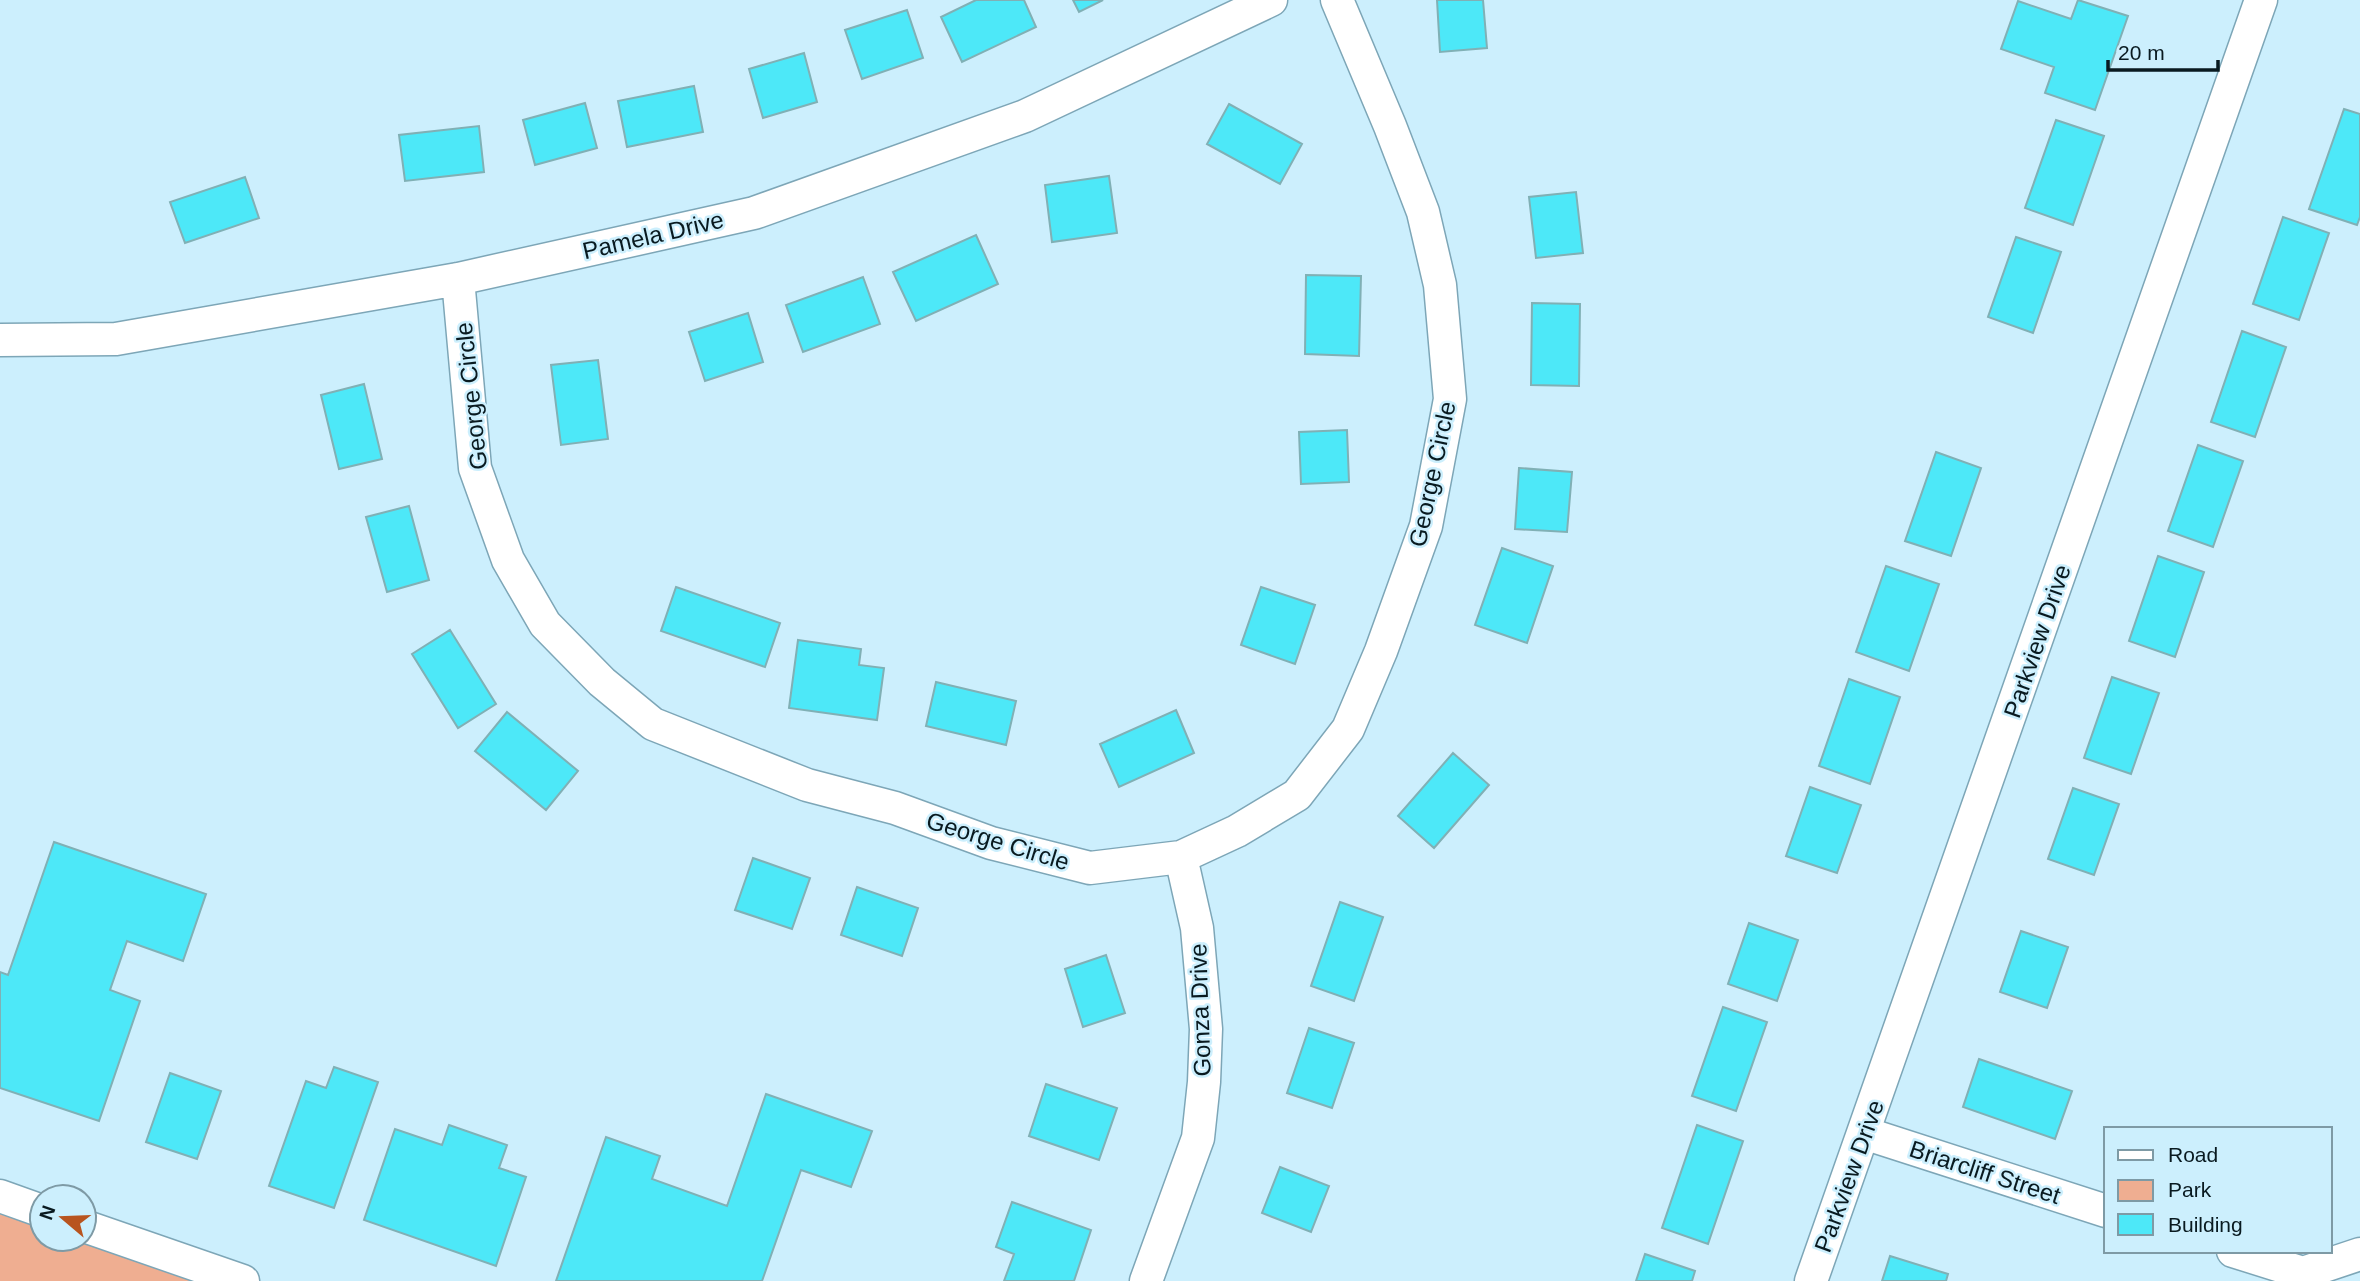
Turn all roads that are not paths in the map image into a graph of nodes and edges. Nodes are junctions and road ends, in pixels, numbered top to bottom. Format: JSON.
{"nodes":[{"id":1,"x":1271,"y":0,"type":"edge"},
{"id":2,"x":1336,"y":0,"type":"edge"},
{"id":3,"x":2261,"y":0,"type":"edge"},
{"id":4,"x":458,"y":279,"type":"junction"},
{"id":5,"x":0,"y":340,"type":"edge"},
{"id":6,"x":1181,"y":857,"type":"junction"},
{"id":7,"x":1864,"y":1133,"type":"junction"},
{"id":8,"x":0,"y":1196,"type":"edge"},
{"id":9,"x":28,"y":1206,"type":"edge"},
{"id":10,"x":2104,"y":1210,"type":"edge"},
{"id":11,"x":98,"y":1231,"type":"edge"},
{"id":12,"x":2239,"y":1253,"type":"edge"},
{"id":13,"x":2360,"y":1254,"type":"edge"},
{"id":14,"x":243,"y":1281,"type":"edge"},
{"id":15,"x":1146,"y":1281,"type":"edge"},
{"id":16,"x":1811,"y":1281,"type":"edge"}],
"edges":[{"from":1,"to":4,"type":"street","name":"Pamela Drive"},
{"from":2,"to":6,"type":"street","name":"George Circle"},
{"from":3,"to":7,"type":"street","name":"Parkview Drive"},
{"from":4,"to":5,"type":"street","name":"Pamela Drive"},
{"from":4,"to":6,"type":"street","name":"George Circle"},
{"from":6,"to":15,"type":"street","name":"Gonza Drive"},
{"from":7,"to":10,"type":"street","name":"Briarcliff Street"},
{"from":7,"to":16,"type":"street","name":"Parkview Drive"},
{"from":8,"to":9,"type":"street"},
{"from":11,"to":14,"type":"street"},
{"from":12,"to":13,"type":"street"}]}
